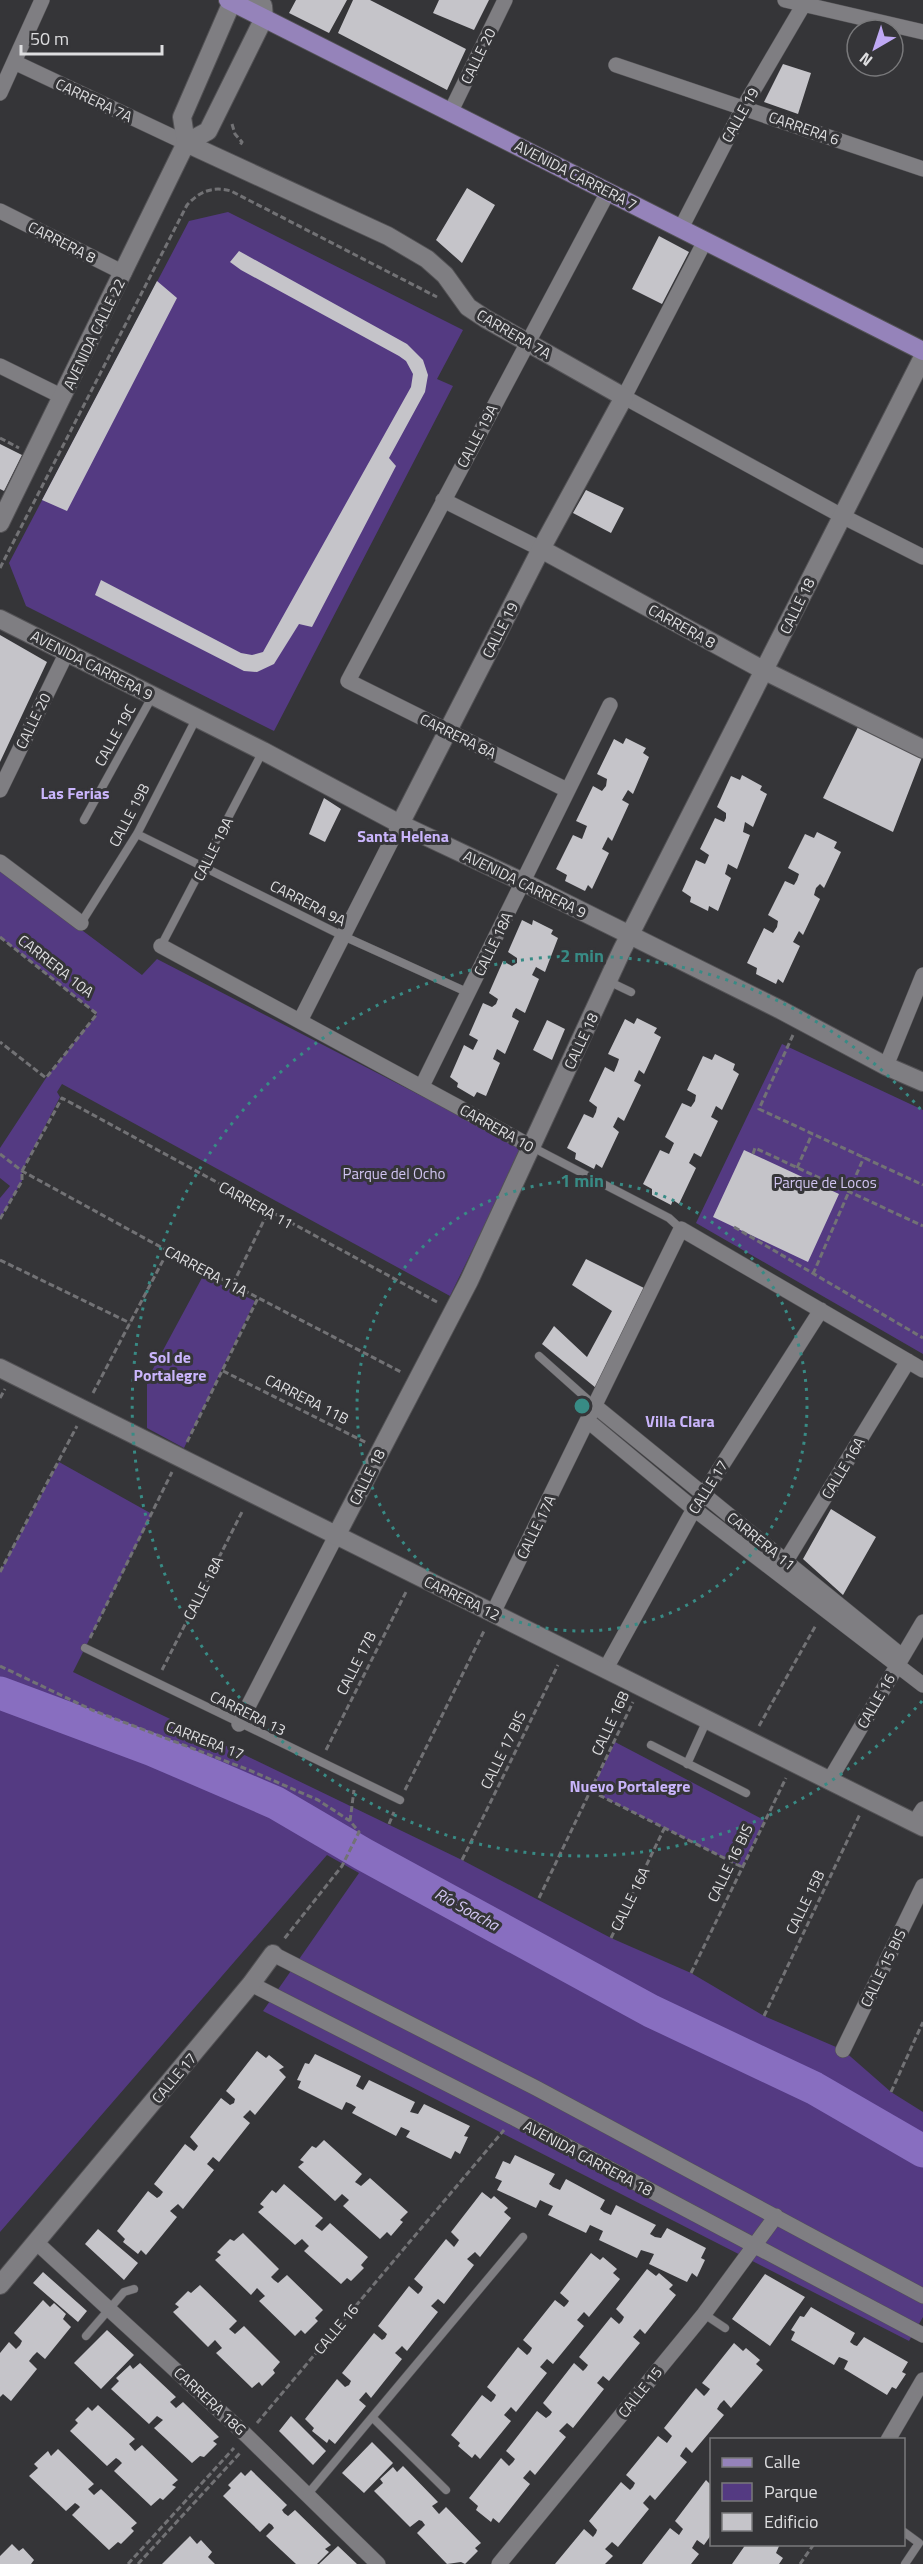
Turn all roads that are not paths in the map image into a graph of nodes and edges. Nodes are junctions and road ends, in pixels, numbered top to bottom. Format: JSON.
{"nodes":[{"id":1,"x":42,"y":0,"type":"edge"},
{"id":2,"x":251,"y":0,"type":"edge"},
{"id":3,"x":505,"y":0,"type":"edge"},
{"id":4,"x":785,"y":0,"type":"edge"},
{"id":5,"x":230,"y":1,"type":"edge"},
{"id":6,"x":804,"y":4,"type":"junction"},
{"id":7,"x":264,"y":18,"type":"junction"},
{"id":8,"x":923,"y":32,"type":"edge"},
{"id":9,"x":14,"y":62,"type":"junction"},
{"id":10,"x":616,"y":65,"type":"dead end"},
{"id":11,"x":0,"y":93,"type":"edge"},
{"id":12,"x":743,"y":108,"type":"junction"},
{"id":13,"x":451,"y":111,"type":"junction"},
{"id":14,"x":186,"y":143,"type":"junction"},
{"id":15,"x":923,"y":169,"type":"edge"},
{"id":16,"x":608,"y":192,"type":"junction"},
{"id":17,"x":0,"y":211,"type":"edge"},
{"id":18,"x":681,"y":228,"type":"junction"},
{"id":19,"x":705,"y":241,"type":"junction"},
{"id":20,"x":124,"y":273,"type":"junction"},
{"id":21,"x":528,"y":342,"type":"junction"},
{"id":22,"x":923,"y":351,"type":"edge"},
{"id":23,"x":923,"y":357,"type":"edge"},
{"id":24,"x":0,"y":366,"type":"edge"},
{"id":25,"x":624,"y":397,"type":"junction"},
{"id":26,"x":63,"y":398,"type":"junction"},
{"id":27,"x":443,"y":500,"type":"junction"},
{"id":28,"x":842,"y":516,"type":"junction"},
{"id":29,"x":0,"y":523,"type":"edge"},
{"id":30,"x":542,"y":549,"type":"junction"},
{"id":31,"x":923,"y":557,"type":"edge"},
{"id":32,"x":0,"y":619,"type":"edge"},
{"id":33,"x":67,"y":652,"type":"junction"},
{"id":34,"x":765,"y":670,"type":"junction"},
{"id":35,"x":348,"y":681,"type":"joint"},
{"id":36,"x":153,"y":696,"type":"junction"},
{"id":37,"x":610,"y":705,"type":"dead end"},
{"id":38,"x":196,"y":718,"type":"junction"},
{"id":39,"x":448,"y":731,"type":"junction"},
{"id":40,"x":923,"y":749,"type":"edge"},
{"id":41,"x":263,"y":751,"type":"junction"},
{"id":42,"x":0,"y":790,"type":"edge"},
{"id":43,"x":567,"y":790,"type":"junction"},
{"id":44,"x":84,"y":820,"type":"dead end"},
{"id":45,"x":400,"y":824,"type":"junction"},
{"id":46,"x":137,"y":834,"type":"junction"},
{"id":47,"x":0,"y":862,"type":"edge"},
{"id":48,"x":204,"y":866,"type":"junction"},
{"id":49,"x":523,"y":882,"type":"junction"},
{"id":50,"x":81,"y":923,"type":"joint"},
{"id":51,"x":341,"y":935,"type":"junction"},
{"id":52,"x":629,"y":936,"type":"junction"},
{"id":53,"x":161,"y":946,"type":"joint"},
{"id":54,"x":923,"y":975,"type":"edge"},
{"id":55,"x":608,"y":981,"type":"junction"},
{"id":56,"x":631,"y":992,"type":"dead end"},
{"id":57,"x":469,"y":993,"type":"junction"},
{"id":58,"x":300,"y":1021,"type":"junction"},
{"id":59,"x":886,"y":1066,"type":"junction"},
{"id":60,"x":923,"y":1082,"type":"edge"},
{"id":61,"x":422,"y":1086,"type":"junction"},
{"id":62,"x":532,"y":1147,"type":"junction"},
{"id":63,"x":681,"y":1229,"type":"junction"},
{"id":64,"x":821,"y":1310,"type":"junction"},
{"id":65,"x":539,"y":1356,"type":"dead end"},
{"id":66,"x":908,"y":1361,"type":"junction"},
{"id":67,"x":0,"y":1368,"type":"edge"},
{"id":68,"x":923,"y":1370,"type":"edge"},
{"id":69,"x":594,"y":1406,"type":"junction"},
{"id":70,"x":588,"y":1421,"type":"junction"},
{"id":71,"x":703,"y":1494,"type":"junction"},
{"id":72,"x":694,"y":1509,"type":"junction"},
{"id":73,"x":336,"y":1536,"type":"junction"},
{"id":74,"x":782,"y":1568,"type":"junction"},
{"id":75,"x":493,"y":1613,"type":"junction"},
{"id":76,"x":923,"y":1622,"type":"edge"},
{"id":77,"x":86,"y":1648,"type":"dead end"},
{"id":78,"x":899,"y":1660,"type":"junction"},
{"id":79,"x":605,"y":1670,"type":"junction"},
{"id":80,"x":923,"y":1685,"type":"edge"},
{"id":81,"x":707,"y":1720,"type":"junction"},
{"id":82,"x":239,"y":1724,"type":"junction"},
{"id":83,"x":651,"y":1745,"type":"dead end"},
{"id":84,"x":687,"y":1764,"type":"junction"},
{"id":85,"x":829,"y":1781,"type":"junction"},
{"id":86,"x":746,"y":1792,"type":"dead end"},
{"id":87,"x":400,"y":1800,"type":"road end"},
{"id":88,"x":920,"y":1820,"type":"edge"},
{"id":89,"x":923,"y":1886,"type":"edge"},
{"id":90,"x":273,"y":1954,"type":"joint"},
{"id":91,"x":251,"y":1984,"type":"junction"},
{"id":92,"x":843,"y":2050,"type":"dead end"},
{"id":93,"x":776,"y":2216,"type":"junction"},
{"id":94,"x":523,"y":2237,"type":"dead end"},
{"id":95,"x":37,"y":2243,"type":"junction"},
{"id":96,"x":756,"y":2247,"type":"junction"},
{"id":97,"x":0,"y":2285,"type":"edge"},
{"id":98,"x":134,"y":2289,"type":"dead end"},
{"id":99,"x":923,"y":2296,"type":"edge"},
{"id":100,"x":110,"y":2308,"type":"junction"},
{"id":101,"x":704,"y":2314,"type":"junction"},
{"id":102,"x":725,"y":2328,"type":"dead end"},
{"id":103,"x":86,"y":2336,"type":"dead end"},
{"id":104,"x":923,"y":2336,"type":"edge"},
{"id":105,"x":923,"y":2380,"type":"edge"},
{"id":106,"x":373,"y":2418,"type":"junction"},
{"id":107,"x":889,"y":2438,"type":"edge"},
{"id":108,"x":446,"y":2490,"type":"dead end"},
{"id":109,"x":307,"y":2495,"type":"junction"},
{"id":110,"x":905,"y":2533,"type":"edge"},
{"id":111,"x":378,"y":2564,"type":"edge"},
{"id":112,"x":499,"y":2564,"type":"edge"},
{"id":113,"x":905,"y":2564,"type":"edge"}],
"edges":[{"from":1,"to":9,"type":"street"},
{"from":2,"to":7,"type":"street"},
{"from":3,"to":13,"type":"street","name":"CALLE 20"},
{"from":4,"to":6,"type":"street"},
{"from":5,"to":7,"type":"main road","name":"AVENIDA CARRERA 7"},
{"from":5,"to":14,"type":"street"},
{"from":6,"to":8,"type":"street"},
{"from":6,"to":12,"type":"street","name":"CALLE 19"},
{"from":7,"to":13,"type":"main road","name":"AVENIDA CARRERA 7"},
{"from":7,"to":14,"type":"street"},
{"from":9,"to":11,"type":"street"},
{"from":9,"to":14,"type":"street","name":"CARRERA 7A"},
{"from":10,"to":12,"type":"street","name":"CARRERA 6"},
{"from":12,"to":15,"type":"street","name":"CARRERA 6"},
{"from":12,"to":18,"type":"street","name":"CALLE 19"},
{"from":13,"to":16,"type":"main road","name":"AVENIDA CARRERA 7"},
{"from":14,"to":20,"type":"street","name":"AVENIDA CALLE 22"},
{"from":14,"to":21,"type":"street","name":"CARRERA 7A"},
{"from":16,"to":18,"type":"main road","name":"AVENIDA CARRERA 7"},
{"from":16,"to":21,"type":"street","name":"CALLE 19A"},
{"from":17,"to":20,"type":"street","name":"CARRERA 8"},
{"from":18,"to":19,"type":"main road","name":"AVENIDA CARRERA 7"},
{"from":19,"to":22,"type":"main road","name":"AVENIDA CARRERA 7"},
{"from":19,"to":25,"type":"street","name":"CALLE 19"},
{"from":20,"to":26,"type":"street","name":"AVENIDA CALLE 22"},
{"from":21,"to":25,"type":"street","name":"CARRERA 7A"},
{"from":21,"to":27,"type":"street","name":"CALLE 19A"},
{"from":23,"to":28,"type":"street","name":"CALLE 18"},
{"from":24,"to":26,"type":"street"},
{"from":25,"to":28,"type":"street","name":"CARRERA 7A"},
{"from":25,"to":30,"type":"street","name":"CALLE 19"},
{"from":26,"to":29,"type":"street","name":"AVENIDA CALLE 22"},
{"from":27,"to":30,"type":"street","name":"CARRERA 8"},
{"from":27,"to":35,"type":"street","name":"CALLE 19A"},
{"from":28,"to":31,"type":"street","name":"CARRERA 7A"},
{"from":28,"to":34,"type":"street","name":"CALLE 18"},
{"from":30,"to":34,"type":"street","name":"CARRERA 8"},
{"from":30,"to":39,"type":"street","name":"CALLE 19"},
{"from":32,"to":33,"type":"street","name":"AVENIDA CARRERA 9"},
{"from":33,"to":36,"type":"street","name":"AVENIDA CARRERA 9"},
{"from":33,"to":42,"type":"street","name":"CALLE 20"},
{"from":34,"to":40,"type":"street","name":"CARRERA 8"},
{"from":34,"to":52,"type":"street","name":"CALLE 18"},
{"from":35,"to":39,"type":"street","name":"CARRERA 8A"},
{"from":36,"to":38,"type":"street","name":"AVENIDA CARRERA 9"},
{"from":36,"to":44,"type":"lane","name":"CALLE 19C"},
{"from":37,"to":43,"type":"street","name":"CALLE 18A"},
{"from":38,"to":41,"type":"street","name":"AVENIDA CARRERA 9"},
{"from":38,"to":46,"type":"lane","name":"CALLE 19B"},
{"from":39,"to":43,"type":"street","name":"CARRERA 8A"},
{"from":39,"to":45,"type":"street","name":"CALLE 19"},
{"from":41,"to":45,"type":"street","name":"AVENIDA CARRERA 9"},
{"from":41,"to":48,"type":"lane","name":"CALLE 19A"},
{"from":43,"to":49,"type":"street","name":"CALLE 18A"},
{"from":45,"to":49,"type":"street","name":"AVENIDA CARRERA 9"},
{"from":45,"to":51,"type":"street","name":"CALLE 19"},
{"from":46,"to":48,"type":"lane","name":"CARRERA 9A"},
{"from":46,"to":50,"type":"lane","name":"CALLE 19B"},
{"from":47,"to":50,"type":"street"},
{"from":48,"to":51,"type":"lane","name":"CARRERA 9A"},
{"from":48,"to":53,"type":"lane","name":"CALLE 19A"},
{"from":49,"to":52,"type":"street","name":"AVENIDA CARRERA 9"},
{"from":49,"to":57,"type":"street","name":"CALLE 18A"},
{"from":51,"to":57,"type":"lane","name":"CARRERA 9A"},
{"from":51,"to":58,"type":"street","name":"CALLE 19"},
{"from":52,"to":55,"type":"street","name":"CALLE 18"},
{"from":52,"to":59,"type":"street","name":"AVENIDA CARRERA 9"},
{"from":53,"to":58,"type":"street","name":"CARRERA 10"},
{"from":54,"to":59,"type":"street"},
{"from":55,"to":56,"type":"lane"},
{"from":55,"to":62,"type":"street","name":"CALLE 18"},
{"from":57,"to":61,"type":"street","name":"CALLE 18A"},
{"from":58,"to":61,"type":"street","name":"CARRERA 10"},
{"from":59,"to":60,"type":"street","name":"AVENIDA CARRERA 9"},
{"from":61,"to":62,"type":"street","name":"CARRERA 10"},
{"from":62,"to":63,"type":"lane","name":"CARRERA 10"},
{"from":62,"to":73,"type":"street","name":"CALLE 18"},
{"from":63,"to":64,"type":"street","name":"CARRERA 10"},
{"from":63,"to":69,"type":"street","name":"CALLE 17A"},
{"from":64,"to":66,"type":"street","name":"CARRERA 10"},
{"from":64,"to":71,"type":"street","name":"CALLE 17"},
{"from":65,"to":69,"type":"lane","name":"CARRERA 11"},
{"from":66,"to":68,"type":"street","name":"CARRERA 10"},
{"from":66,"to":74,"type":"street","name":"CALLE 16A"},
{"from":67,"to":73,"type":"street","name":"CARRERA 12"},
{"from":69,"to":70,"type":"street","name":"CALLE 17A"},
{"from":69,"to":71,"type":"street","name":"CARRERA 11"},
{"from":70,"to":72,"type":"street","name":"CARRERA 11"},
{"from":70,"to":75,"type":"street","name":"CALLE 17A"},
{"from":71,"to":72,"type":"street","name":"CALLE 17"},
{"from":71,"to":74,"type":"street","name":"CARRERA 11"},
{"from":72,"to":74,"type":"street","name":"CARRERA 11"},
{"from":72,"to":79,"type":"street","name":"CALLE 17"},
{"from":73,"to":75,"type":"street","name":"CARRERA 12"},
{"from":73,"to":82,"type":"street","name":"CALLE 18"},
{"from":74,"to":78,"type":"street","name":"CARRERA 11"},
{"from":75,"to":79,"type":"street","name":"CARRERA 12"},
{"from":76,"to":78,"type":"street","name":"CALLE 16"},
{"from":77,"to":82,"type":"lane","name":"CARRERA 13"},
{"from":78,"to":80,"type":"street"},
{"from":78,"to":85,"type":"street","name":"CALLE 16"},
{"from":79,"to":81,"type":"street","name":"CARRERA 12"},
{"from":81,"to":84,"type":"lane"},
{"from":81,"to":85,"type":"street","name":"CARRERA 12"},
{"from":82,"to":87,"type":"lane","name":"CARRERA 13"},
{"from":83,"to":84,"type":"lane"},
{"from":84,"to":86,"type":"lane"},
{"from":85,"to":88,"type":"street","name":"CARRERA 12"},
{"from":89,"to":92,"type":"street","name":"CALLE 15 BIS"},
{"from":90,"to":91,"type":"street","name":"CALLE 17"},
{"from":90,"to":93,"type":"street"},
{"from":91,"to":95,"type":"street","name":"CALLE 17"},
{"from":91,"to":96,"type":"street","name":"AVENIDA CARRERA 18"},
{"from":93,"to":96,"type":"street","name":"CALLE 15"},
{"from":93,"to":99,"type":"street"},
{"from":94,"to":106,"type":"lane"},
{"from":95,"to":97,"type":"street","name":"CALLE 17"},
{"from":95,"to":100,"type":"street","name":"CARRERA 18G"},
{"from":96,"to":101,"type":"street","name":"CALLE 15"},
{"from":96,"to":104,"type":"street","name":"AVENIDA CARRERA 18"},
{"from":98,"to":100,"type":"lane"},
{"from":100,"to":103,"type":"lane"},
{"from":100,"to":109,"type":"street","name":"CARRERA 18G"},
{"from":101,"to":102,"type":"lane"},
{"from":101,"to":112,"type":"street","name":"CALLE 15"},
{"from":105,"to":107,"type":"street"},
{"from":106,"to":108,"type":"lane"},
{"from":106,"to":109,"type":"lane"},
{"from":109,"to":111,"type":"street","name":"CARRERA 18G"},
{"from":110,"to":113,"type":"lane"}]}
